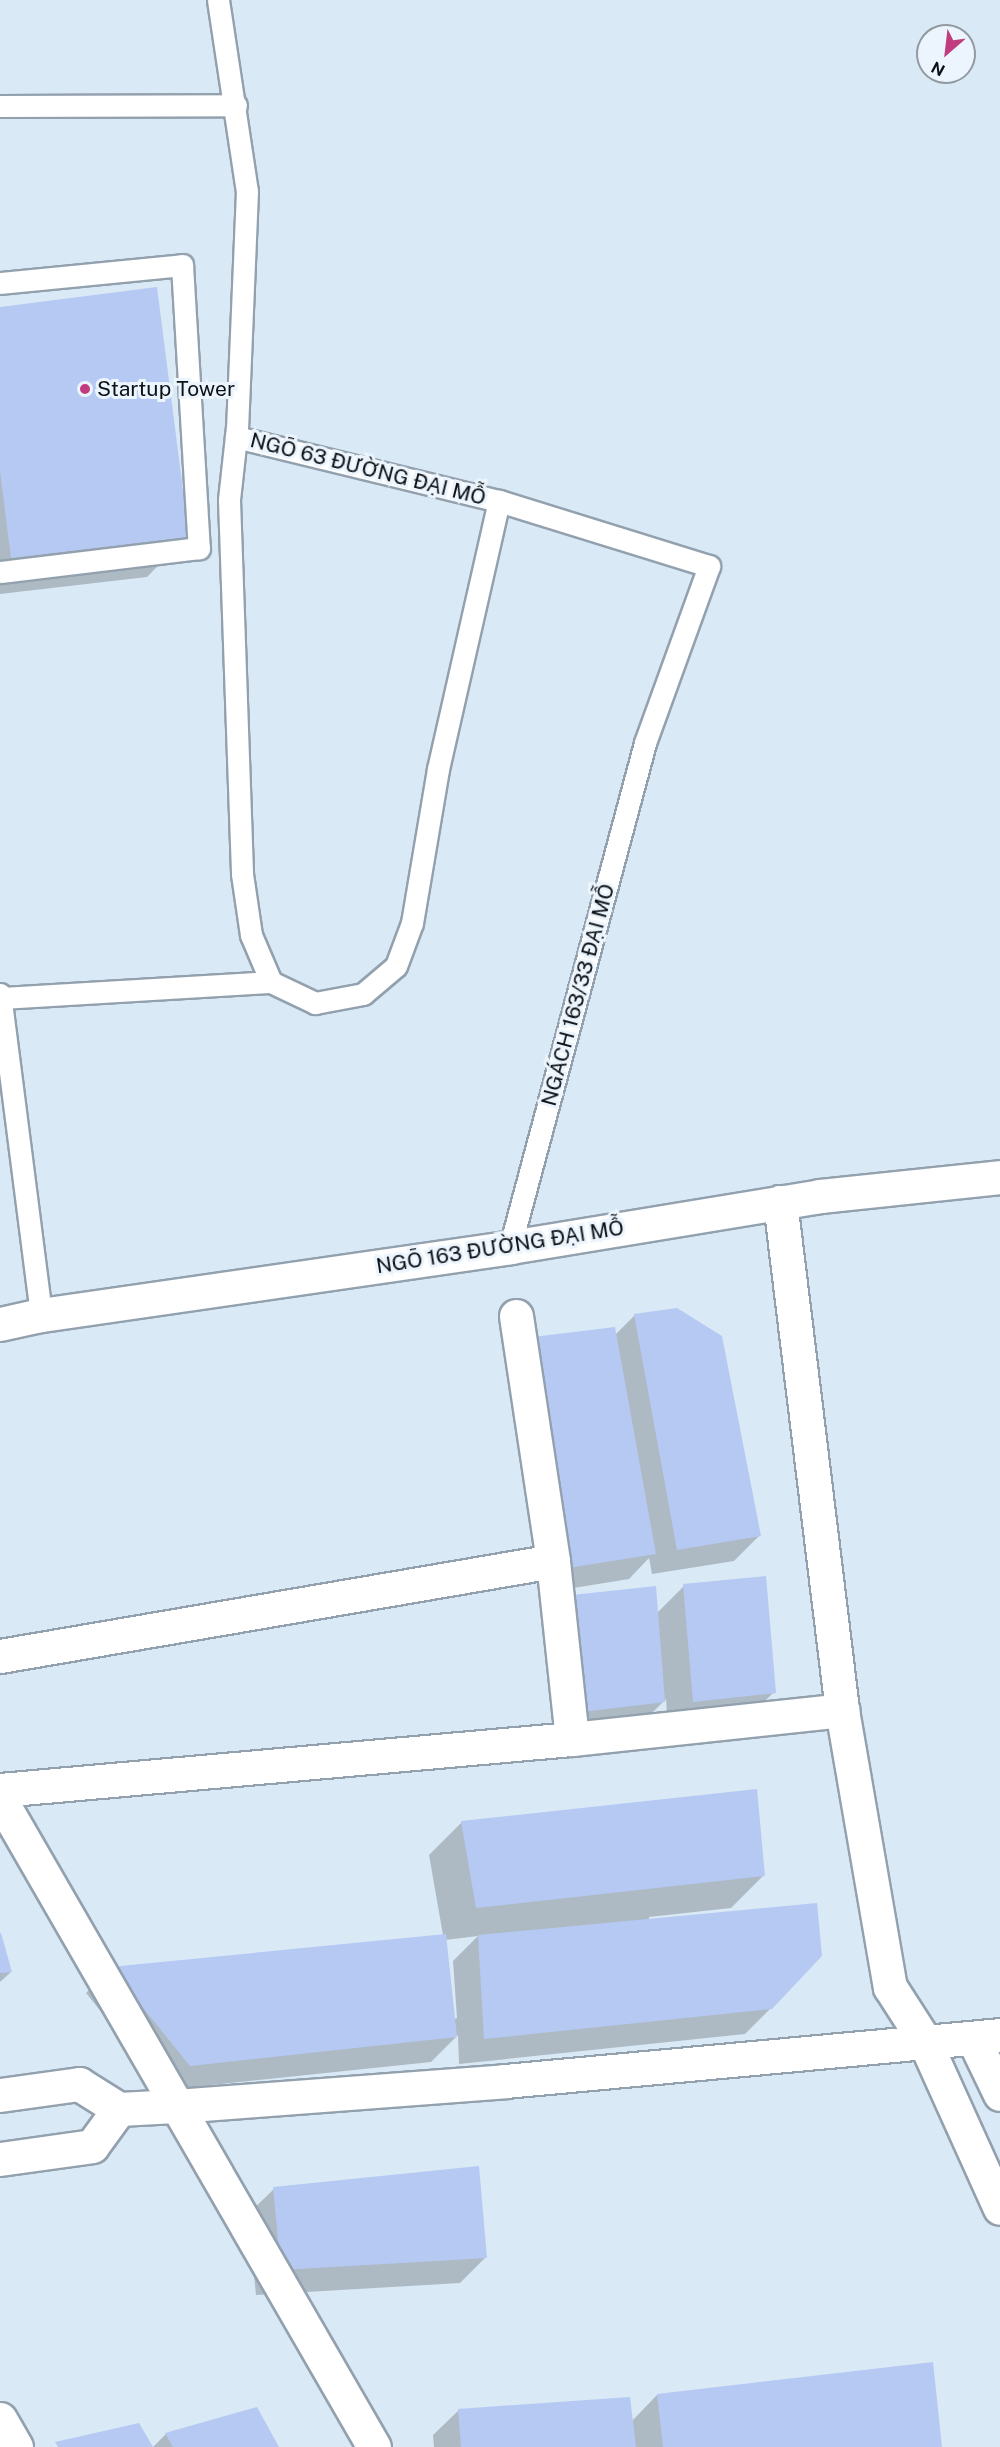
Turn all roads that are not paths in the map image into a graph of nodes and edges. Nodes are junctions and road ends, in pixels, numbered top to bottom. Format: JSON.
{"nodes":[{"id":1,"x":218,"y":0,"type":"edge"},
{"id":2,"x":236,"y":105,"type":"junction"},
{"id":3,"x":0,"y":106,"type":"edge"},
{"id":4,"x":0,"y":283,"type":"edge"},
{"id":5,"x":236,"y":437,"type":"junction"},
{"id":6,"x":499,"y":501,"type":"junction"},
{"id":7,"x":0,"y":572,"type":"edge"},
{"id":8,"x":645,"y":743,"type":"joint"},
{"id":9,"x":271,"y":982,"type":"junction"},
{"id":10,"x":0,"y":996,"type":"edge"},
{"id":11,"x":1000,"y":1177,"type":"edge"},
{"id":12,"x":780,"y":1202,"type":"junction"},
{"id":13,"x":510,"y":1246,"type":"junction"},
{"id":14,"x":41,"y":1315,"type":"junction"},
{"id":15,"x":516,"y":1316,"type":"dead end"},
{"id":16,"x":0,"y":1323,"type":"edge"},
{"id":17,"x":553,"y":1561,"type":"junction"},
{"id":18,"x":0,"y":1656,"type":"edge"},
{"id":19,"x":842,"y":1710,"type":"junction"},
{"id":20,"x":572,"y":1739,"type":"junction"},
{"id":21,"x":0,"y":1790,"type":"edge"},
{"id":22,"x":0,"y":1799,"type":"edge"},
{"id":23,"x":987,"y":2036,"type":"edge"},
{"id":24,"x":924,"y":2040,"type":"junction"},
{"id":25,"x":1000,"y":2094,"type":"edge"},
{"id":26,"x":0,"y":2095,"type":"edge"},
{"id":27,"x":176,"y":2106,"type":"junction"},
{"id":28,"x":119,"y":2109,"type":"junction"},
{"id":29,"x":0,"y":2159,"type":"edge"},
{"id":30,"x":1000,"y":2208,"type":"edge"},
{"id":31,"x":0,"y":2419,"type":"edge"},
{"id":32,"x":16,"y":2447,"type":"edge"},
{"id":33,"x":374,"y":2447,"type":"edge"}],
"edges":[{"from":1,"to":2,"type":"lane"},
{"from":2,"to":3,"type":"lane"},
{"from":2,"to":5,"type":"lane"},
{"from":4,"to":7,"type":"lane"},
{"from":5,"to":6,"type":"lane","name":"NGÕ 63 ĐƯỜNG ĐẠI MỖ"},
{"from":5,"to":9,"type":"lane"},
{"from":6,"to":8,"type":"lane","name":"NGÕ 63 ĐƯỜNG ĐẠI MỖ"},
{"from":6,"to":9,"type":"lane"},
{"from":8,"to":13,"type":"lane","name":"NGÁCH 163/33 ĐẠI MỖ"},
{"from":9,"to":10,"type":"lane"},
{"from":10,"to":14,"type":"lane"},
{"from":11,"to":12,"type":"street","name":"NGÕ 163 ĐƯỜNG ĐẠI MỖ"},
{"from":12,"to":13,"type":"street","name":"NGÕ 163 ĐƯỜNG ĐẠI MỖ"},
{"from":12,"to":19,"type":"street"},
{"from":13,"to":14,"type":"street","name":"NGÕ 163 ĐƯỜNG ĐẠI MỖ"},
{"from":14,"to":16,"type":"street","name":"NGÕ 163 ĐƯỜNG ĐẠI MỖ"},
{"from":15,"to":17,"type":"street"},
{"from":17,"to":18,"type":"street"},
{"from":17,"to":20,"type":"street"},
{"from":19,"to":20,"type":"street"},
{"from":19,"to":24,"type":"street"},
{"from":20,"to":21,"type":"street"},
{"from":22,"to":27,"type":"street"},
{"from":23,"to":24,"type":"street"},
{"from":23,"to":25,"type":"street"},
{"from":24,"to":27,"type":"street"},
{"from":24,"to":30,"type":"street"},
{"from":26,"to":28,"type":"street"},
{"from":27,"to":28,"type":"street"},
{"from":27,"to":33,"type":"street"},
{"from":28,"to":29,"type":"street"},
{"from":31,"to":32,"type":"street"}]}
